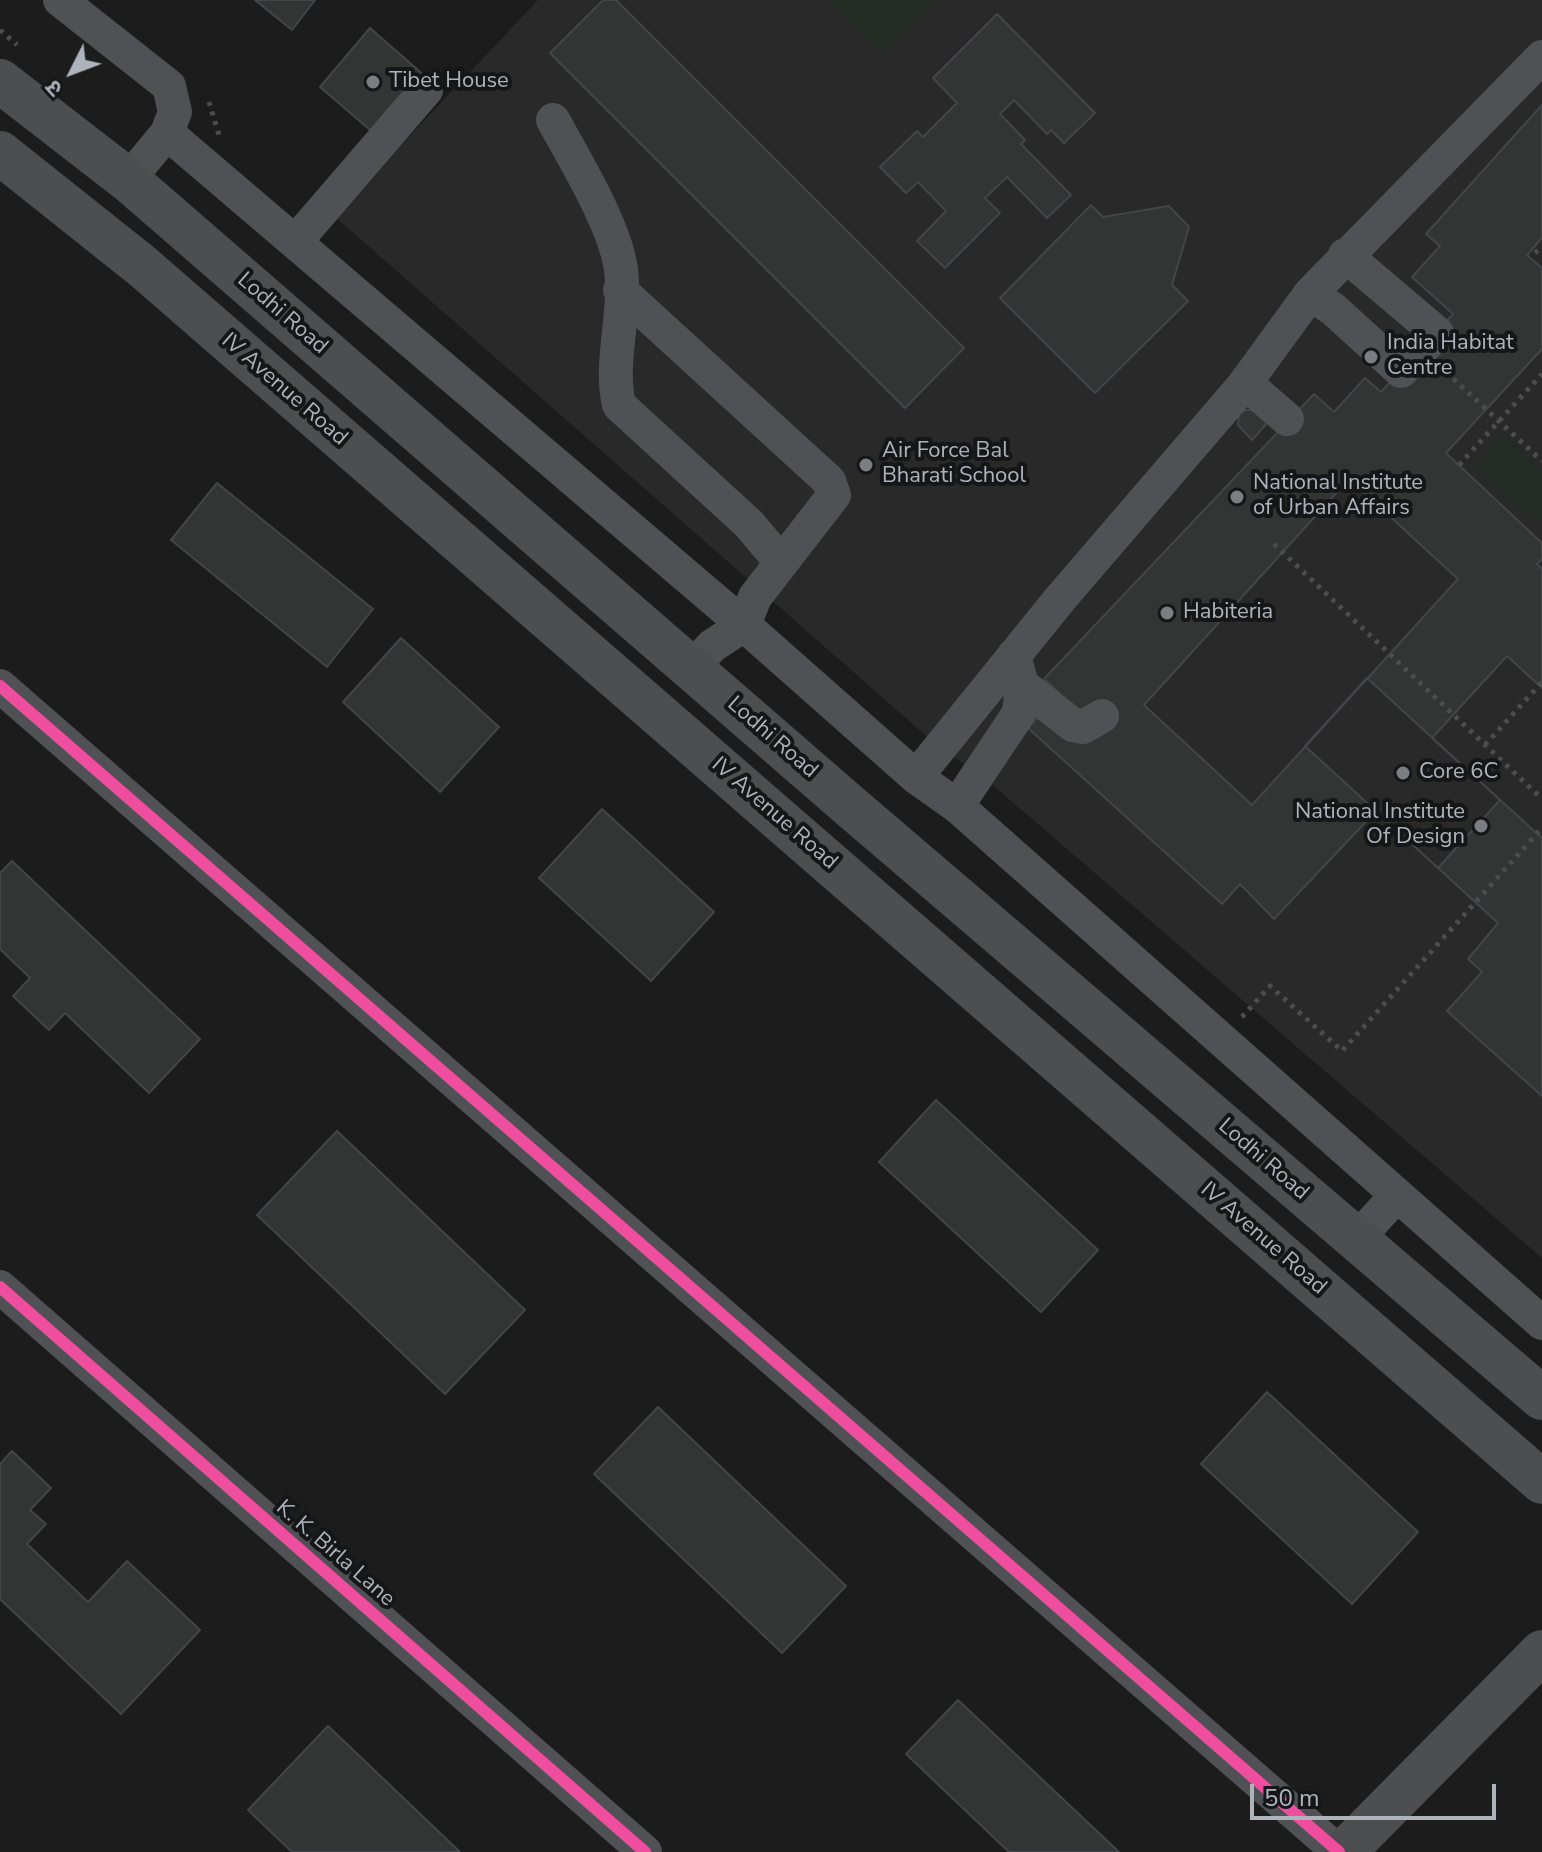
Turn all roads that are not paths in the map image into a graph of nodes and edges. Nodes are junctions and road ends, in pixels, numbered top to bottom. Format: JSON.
{"nodes":[{"id":1,"x":60,"y":0,"type":"edge"},
{"id":2,"x":1542,"y":57,"type":"edge"},
{"id":3,"x":0,"y":81,"type":"edge"},
{"id":4,"x":426,"y":90,"type":"dead end"},
{"id":5,"x":553,"y":120,"type":"dead end"},
{"id":6,"x":167,"y":133,"type":"junction"},
{"id":7,"x":0,"y":153,"type":"edge"},
{"id":8,"x":128,"y":180,"type":"junction"},
{"id":9,"x":296,"y":241,"type":"junction"},
{"id":10,"x":1345,"y":255,"type":"junction"},
{"id":11,"x":620,"y":290,"type":"junction"},
{"id":12,"x":1322,"y":302,"type":"junction"},
{"id":13,"x":1406,"y":304,"type":"junction"},
{"id":14,"x":1369,"y":342,"type":"junction"},
{"id":15,"x":1250,"y":389,"type":"junction"},
{"id":16,"x":1287,"y":419,"type":"dead end"},
{"id":17,"x":781,"y":562,"type":"junction"},
{"id":18,"x":744,"y":625,"type":"junction"},
{"id":19,"x":692,"y":668,"type":"junction"},
{"id":20,"x":1018,"y":670,"type":"junction"},
{"id":21,"x":0,"y":686,"type":"edge"},
{"id":22,"x":1102,"y":716,"type":"dead end"},
{"id":23,"x":916,"y":777,"type":"junction"},
{"id":24,"x":957,"y":806,"type":"junction"},
{"id":25,"x":1396,"y":1196,"type":"junction"},
{"id":26,"x":1356,"y":1240,"type":"junction"},
{"id":27,"x":0,"y":1287,"type":"edge"},
{"id":28,"x":1542,"y":1323,"type":"edge"},
{"id":29,"x":1542,"y":1398,"type":"edge"},
{"id":30,"x":1542,"y":1482,"type":"edge"},
{"id":31,"x":1542,"y":1652,"type":"edge"},
{"id":32,"x":1542,"y":1691,"type":"edge"},
{"id":33,"x":645,"y":1852,"type":"edge"},
{"id":34,"x":1342,"y":1852,"type":"edge"},
{"id":35,"x":1385,"y":1852,"type":"edge"}],
"edges":[{"from":1,"to":6,"type":"street"},
{"from":2,"to":10,"type":"street"},
{"from":3,"to":8,"type":"main road","name":"Lodhi Road"},
{"from":4,"to":9,"type":"street"},
{"from":5,"to":11,"type":"street"},
{"from":6,"to":8,"type":"street"},
{"from":6,"to":9,"type":"street"},
{"from":7,"to":30,"type":"main road","name":"IV Avenue Road"},
{"from":8,"to":19,"type":"main road","name":"Lodhi Road"},
{"from":9,"to":18,"type":"street"},
{"from":10,"to":12,"type":"street"},
{"from":10,"to":13,"type":"street"},
{"from":11,"to":17,"type":"street"},
{"from":11,"to":17,"type":"street"},
{"from":12,"to":14,"type":"street"},
{"from":12,"to":15,"type":"street"},
{"from":13,"to":14,"type":"street"},
{"from":13,"to":14,"type":"street"},
{"from":15,"to":16,"type":"street"},
{"from":15,"to":20,"type":"street"},
{"from":17,"to":18,"type":"street"},
{"from":18,"to":19,"type":"street"},
{"from":18,"to":23,"type":"street"},
{"from":19,"to":26,"type":"main road","name":"Lodhi Road"},
{"from":20,"to":22,"type":"street"},
{"from":20,"to":23,"type":"street"},
{"from":20,"to":24,"type":"street"},
{"from":21,"to":34,"type":"street"},
{"from":23,"to":24,"type":"street"},
{"from":24,"to":25,"type":"street"},
{"from":25,"to":26,"type":"street"},
{"from":25,"to":28,"type":"street"},
{"from":26,"to":29,"type":"main road","name":"Lodhi Road"},
{"from":27,"to":33,"type":"street","name":"K. K. Birla Lane"},
{"from":31,"to":34,"type":"main road"},
{"from":32,"to":35,"type":"main road"}]}
